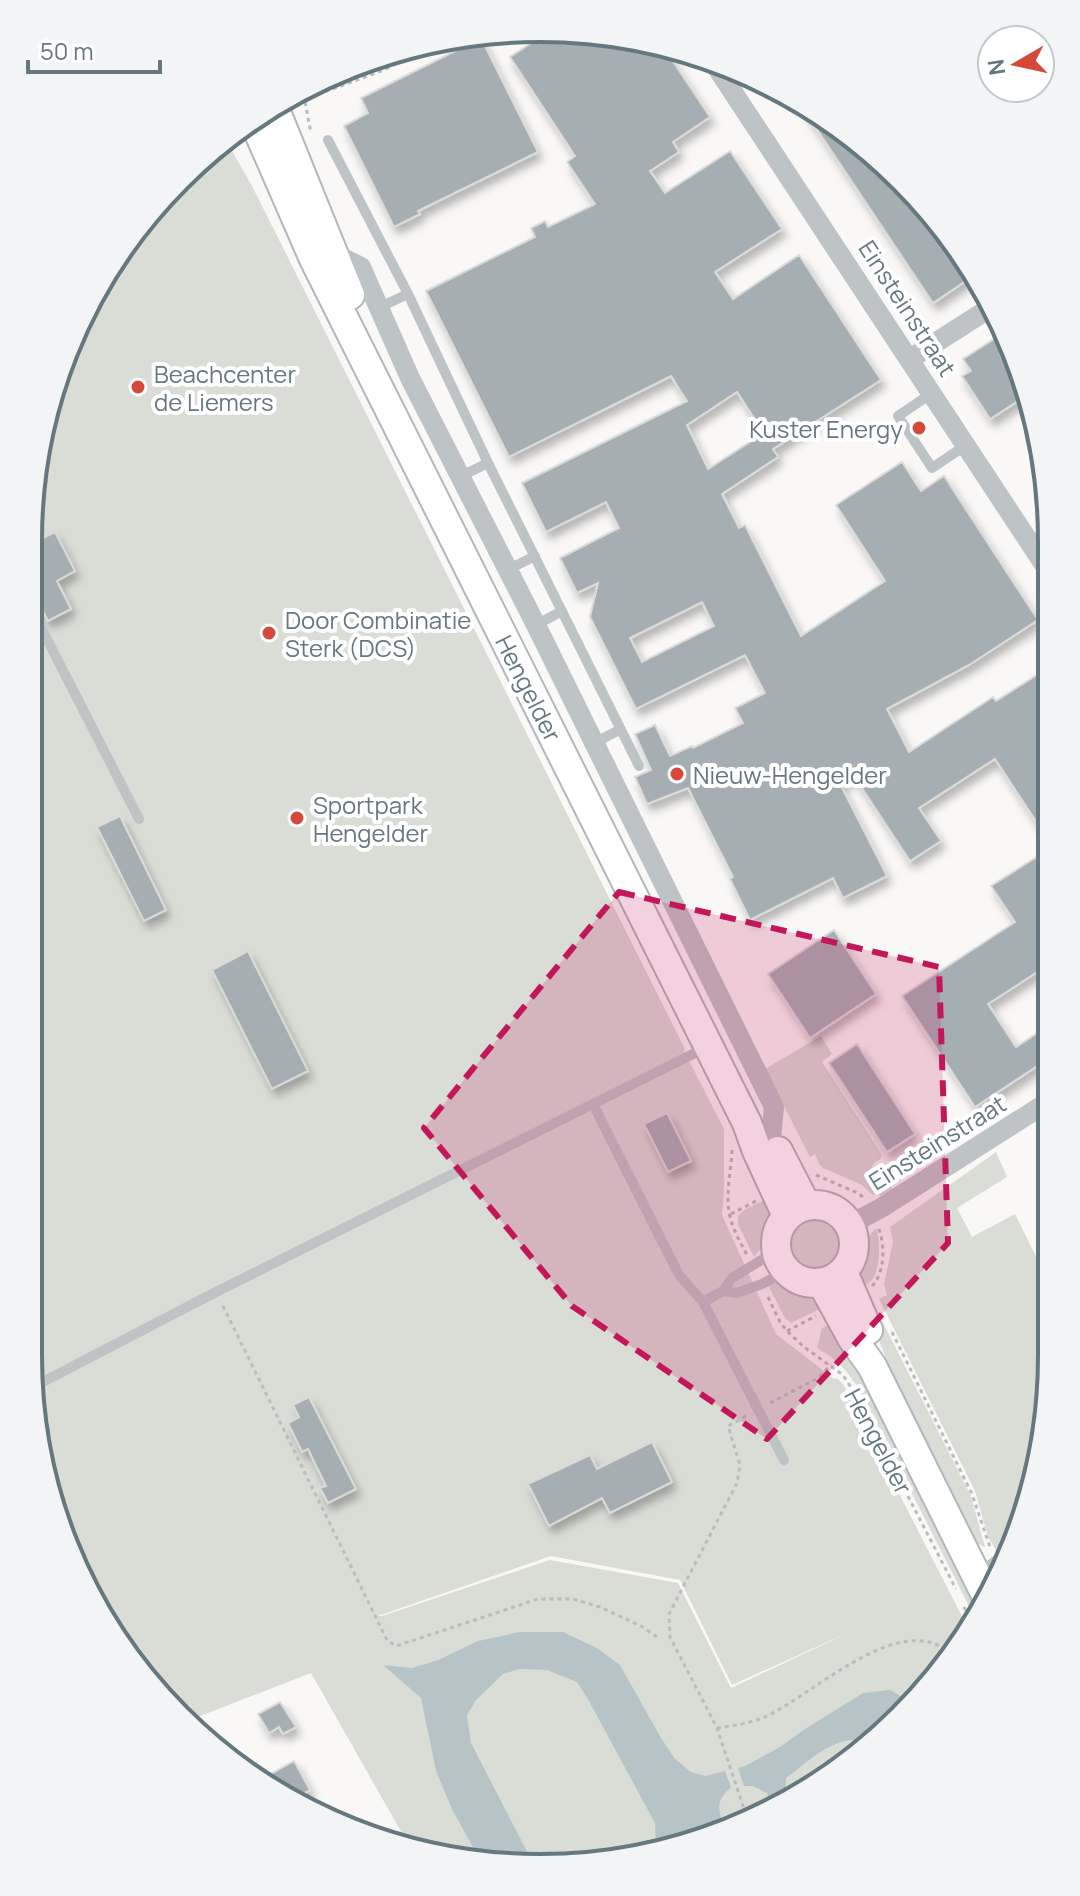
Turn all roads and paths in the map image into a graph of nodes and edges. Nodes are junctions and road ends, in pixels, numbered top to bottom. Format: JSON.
{"nodes":[{"id":1,"x":399,"y":63,"type":"edge"},
{"id":2,"x":723,"y":77,"type":"edge"},
{"id":3,"x":334,"y":86,"type":"edge"},
{"id":4,"x":278,"y":117,"type":"edge"},
{"id":5,"x":258,"y":130,"type":"edge"},
{"id":6,"x":328,"y":140,"type":"dead end"},
{"id":7,"x":333,"y":253,"type":"junction"},
{"id":8,"x":408,"y":294,"type":"junction"},
{"id":9,"x":380,"y":307,"type":"junction"},
{"id":10,"x":983,"y":312,"type":"edge"},
{"id":11,"x":910,"y":359,"type":"junction"},
{"id":12,"x":932,"y":393,"type":"junction"},
{"id":13,"x":966,"y":445,"type":"junction"},
{"id":14,"x":488,"y":463,"type":"junction"},
{"id":15,"x":459,"y":477,"type":"junction"},
{"id":16,"x":1038,"y":555,"type":"edge"},
{"id":17,"x":535,"y":556,"type":"junction"},
{"id":18,"x":507,"y":570,"type":"junction"},
{"id":19,"x":562,"y":611,"type":"junction"},
{"id":20,"x":536,"y":625,"type":"junction"},
{"id":21,"x":42,"y":629,"type":"edge"},
{"id":22,"x":621,"y":729,"type":"junction"},
{"id":23,"x":594,"y":743,"type":"junction"},
{"id":24,"x":639,"y":766,"type":"dead end"},
{"id":25,"x":139,"y":819,"type":"dead end"},
{"id":26,"x":693,"y":1054,"type":"dead end"},
{"id":27,"x":593,"y":1104,"type":"junction"},
{"id":28,"x":1038,"y":1108,"type":"edge"},
{"id":29,"x":771,"y":1139,"type":"junction"},
{"id":30,"x":732,"y":1140,"type":"dead end"},
{"id":31,"x":790,"y":1198,"type":"junction"},
{"id":32,"x":729,"y":1214,"type":"junction"},
{"id":33,"x":861,"y":1219,"type":"junction"},
{"id":34,"x":769,"y":1268,"type":"junction"},
{"id":35,"x":851,"y":1289,"type":"junction"},
{"id":36,"x":723,"y":1291,"type":"junction"},
{"id":37,"x":216,"y":1292,"type":"junction"},
{"id":38,"x":703,"y":1302,"type":"junction"},
{"id":39,"x":891,"y":1330,"type":"dead end"},
{"id":40,"x":787,"y":1331,"type":"junction"},
{"id":41,"x":831,"y":1365,"type":"junction"},
{"id":42,"x":43,"y":1382,"type":"edge"},
{"id":43,"x":757,"y":1409,"type":"junction"},
{"id":44,"x":784,"y":1460,"type":"dead end"},
{"id":45,"x":984,"y":1582,"type":"edge"},
{"id":46,"x":657,"y":1637,"type":"dead end"},
{"id":47,"x":944,"y":1647,"type":"edge"},
{"id":48,"x":717,"y":1728,"type":"junction"},
{"id":49,"x":744,"y":1810,"type":"edge"}],
"edges":[{"from":1,"to":3,"type":"path"},
{"from":2,"to":11,"type":"street","name":"Einsteinstraat"},
{"from":4,"to":7,"type":"main road","name":"Hengelder"},
{"from":5,"to":31,"type":"main road","name":"Hengelder"},
{"from":6,"to":8,"type":"lane"},
{"from":7,"to":9,"type":"street","name":"Hengelder"},
{"from":7,"to":29,"type":"main road","name":"Hengelder"},
{"from":8,"to":9,"type":"lane"},
{"from":8,"to":14,"type":"lane"},
{"from":9,"to":15,"type":"street","name":"Hengelder"},
{"from":10,"to":11,"type":"street"},
{"from":11,"to":12,"type":"street","name":"Einsteinstraat"},
{"from":12,"to":13,"type":"street","name":"Einsteinstraat"},
{"from":12,"to":13,"type":"lane"},
{"from":13,"to":16,"type":"street","name":"Einsteinstraat"},
{"from":14,"to":15,"type":"lane"},
{"from":14,"to":17,"type":"lane"},
{"from":15,"to":18,"type":"street","name":"Hengelder"},
{"from":17,"to":18,"type":"lane"},
{"from":17,"to":19,"type":"lane"},
{"from":18,"to":20,"type":"street","name":"Hengelder"},
{"from":19,"to":20,"type":"lane"},
{"from":19,"to":22,"type":"lane"},
{"from":20,"to":23,"type":"street","name":"Hengelder"},
{"from":21,"to":25,"type":"lane"},
{"from":22,"to":23,"type":"lane"},
{"from":22,"to":24,"type":"lane"},
{"from":23,"to":29,"type":"street","name":"Hengelder"},
{"from":26,"to":27,"type":"lane"},
{"from":27,"to":37,"type":"lane"},
{"from":27,"to":38,"type":"lane"},
{"from":28,"to":33,"type":"street","name":"Einsteinstraat"},
{"from":29,"to":31,"type":"main road","name":"Hengelder"},
{"from":30,"to":32,"type":"path","name":"Hengelder"},
{"from":31,"to":32,"type":"path"},
{"from":31,"to":33,"type":"main road"},
{"from":31,"to":33,"type":"path"},
{"from":31,"to":34,"type":"main road"},
{"from":32,"to":34,"type":"path","name":"Hengelder"},
{"from":33,"to":35,"type":"main road"},
{"from":33,"to":35,"type":"path"},
{"from":34,"to":35,"type":"main road"},
{"from":34,"to":36,"type":"lane"},
{"from":34,"to":36,"type":"lane"},
{"from":34,"to":40,"type":"path","name":"Hengelder"},
{"from":35,"to":40,"type":"path"},
{"from":35,"to":45,"type":"main road","name":"Hengelder"},
{"from":36,"to":38,"type":"lane"},
{"from":37,"to":42,"type":"lane"},
{"from":37,"to":46,"type":"path"},
{"from":38,"to":43,"type":"lane"},
{"from":39,"to":45,"type":"path","name":"Hengelder"},
{"from":40,"to":41,"type":"path","name":"Hengelder"},
{"from":41,"to":43,"type":"path"},
{"from":41,"to":45,"type":"path","name":"Hengelder"},
{"from":43,"to":44,"type":"lane"},
{"from":43,"to":48,"type":"path"},
{"from":47,"to":48,"type":"path"},
{"from":48,"to":49,"type":"path"}]}
